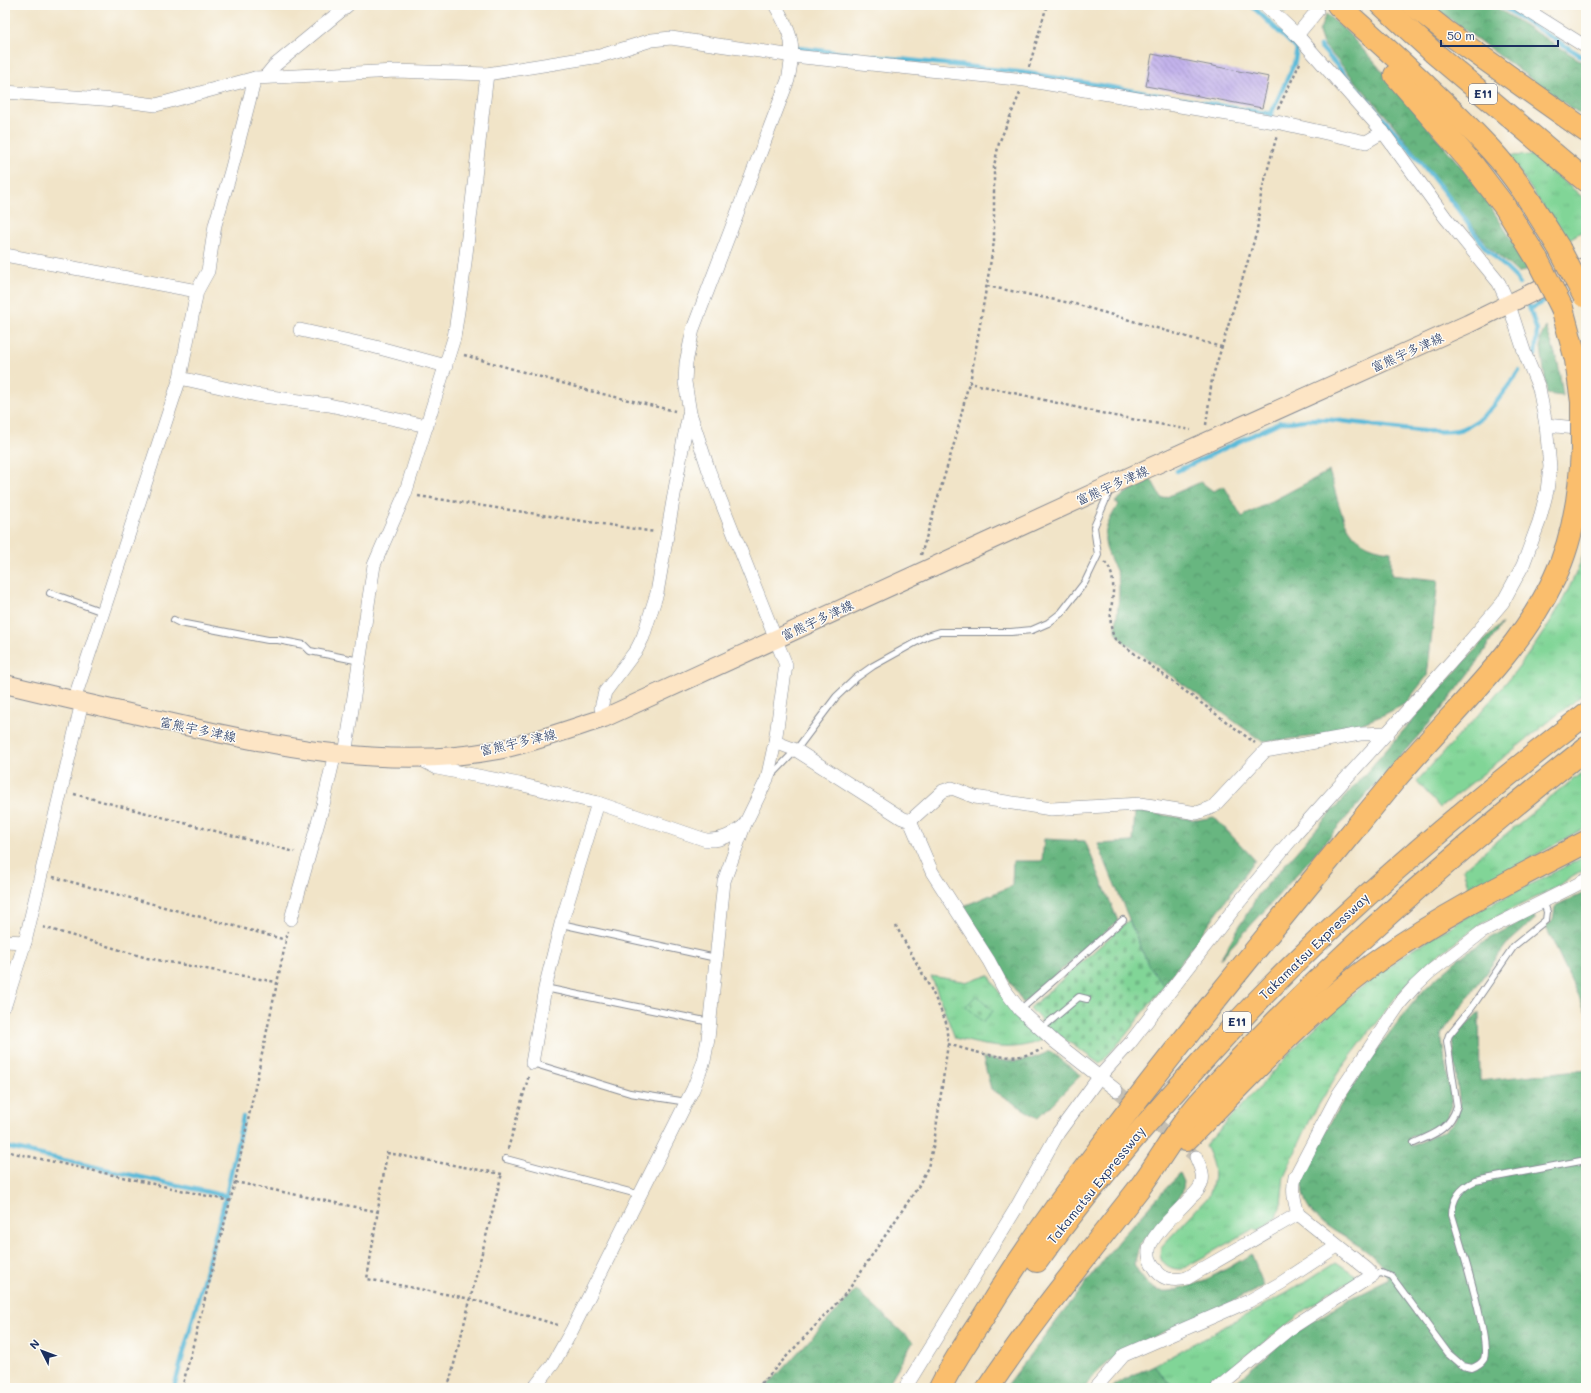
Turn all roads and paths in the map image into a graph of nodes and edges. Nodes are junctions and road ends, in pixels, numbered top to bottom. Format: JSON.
{"nodes":[{"id":1,"x":348,"y":5,"type":"edge"},
{"id":2,"x":775,"y":5,"type":"edge"},
{"id":3,"x":1047,"y":5,"type":"edge"},
{"id":4,"x":1265,"y":5,"type":"edge"},
{"id":5,"x":1382,"y":5,"type":"edge"},
{"id":6,"x":1413,"y":5,"type":"edge"},
{"id":7,"x":1519,"y":5,"type":"edge"},
{"id":8,"x":1331,"y":7,"type":"edge"},
{"id":9,"x":1297,"y":35,"type":"junction"},
{"id":10,"x":1586,"y":47,"type":"edge"},
{"id":11,"x":1313,"y":53,"type":"junction"},
{"id":12,"x":793,"y":56,"type":"junction"},
{"id":13,"x":486,"y":74,"type":"junction"},
{"id":14,"x":1026,"y":76,"type":"junction"},
{"id":15,"x":260,"y":77,"type":"junction"},
{"id":16,"x":5,"y":92,"type":"edge"},
{"id":17,"x":1276,"y":122,"type":"junction"},
{"id":18,"x":1586,"y":131,"type":"edge"},
{"id":19,"x":1383,"y":132,"type":"junction"},
{"id":20,"x":1586,"y":181,"type":"edge"},
{"id":21,"x":5,"y":255,"type":"edge"},
{"id":22,"x":1586,"y":266,"type":"edge"},
{"id":23,"x":987,"y":286,"type":"junction"},
{"id":24,"x":197,"y":291,"type":"junction"},
{"id":25,"x":1585,"y":297,"type":"edge"},
{"id":26,"x":1509,"y":305,"type":"junction"},
{"id":27,"x":300,"y":330,"type":"dead end"},
{"id":28,"x":1222,"y":347,"type":"junction"},
{"id":29,"x":451,"y":351,"type":"junction"},
{"id":30,"x":446,"y":366,"type":"junction"},
{"id":31,"x":180,"y":378,"type":"junction"},
{"id":32,"x":970,"y":383,"type":"junction"},
{"id":33,"x":690,"y":413,"type":"junction"},
{"id":34,"x":1546,"y":425,"type":"junction"},
{"id":35,"x":427,"y":426,"type":"junction"},
{"id":36,"x":1586,"y":429,"type":"edge"},
{"id":37,"x":1209,"y":437,"type":"junction"},
{"id":38,"x":1113,"y":484,"type":"junction"},
{"id":39,"x":405,"y":494,"type":"junction"},
{"id":40,"x":667,"y":534,"type":"junction"},
{"id":41,"x":1098,"y":555,"type":"junction"},
{"id":42,"x":920,"y":573,"type":"junction"},
{"id":43,"x":50,"y":593,"type":"dead end"},
{"id":44,"x":104,"y":612,"type":"junction"},
{"id":45,"x":174,"y":620,"type":"dead end"},
{"id":46,"x":776,"y":639,"type":"junction"},
{"id":47,"x":360,"y":661,"type":"junction"},
{"id":48,"x":5,"y":684,"type":"edge"},
{"id":49,"x":78,"y":702,"type":"junction"},
{"id":50,"x":1586,"y":714,"type":"edge"},
{"id":51,"x":604,"y":718,"type":"junction"},
{"id":52,"x":1388,"y":733,"type":"junction"},
{"id":53,"x":775,"y":742,"type":"junction"},
{"id":54,"x":1586,"y":748,"type":"edge"},
{"id":55,"x":796,"y":750,"type":"junction"},
{"id":56,"x":1265,"y":751,"type":"junction"},
{"id":57,"x":340,"y":754,"type":"junction"},
{"id":58,"x":416,"y":756,"type":"junction"},
{"id":59,"x":767,"y":779,"type":"junction"},
{"id":60,"x":61,"y":791,"type":"junction"},
{"id":61,"x":598,"y":803,"type":"junction"},
{"id":62,"x":910,"y":821,"type":"junction"},
{"id":63,"x":744,"y":826,"type":"junction"},
{"id":64,"x":1586,"y":842,"type":"edge"},
{"id":65,"x":309,"y":856,"type":"junction"},
{"id":66,"x":41,"y":874,"type":"junction"},
{"id":67,"x":1586,"y":880,"type":"edge"},
{"id":68,"x":1544,"y":903,"type":"junction"},
{"id":69,"x":291,"y":920,"type":"joint"},
{"id":70,"x":1123,"y":920,"type":"dead end"},
{"id":71,"x":30,"y":923,"type":"junction"},
{"id":72,"x":561,"y":924,"type":"junction"},
{"id":73,"x":896,"y":926,"type":"dead end"},
{"id":74,"x":286,"y":940,"type":"junction"},
{"id":75,"x":5,"y":941,"type":"edge"},
{"id":76,"x":25,"y":942,"type":"junction"},
{"id":77,"x":716,"y":958,"type":"junction"},
{"id":78,"x":276,"y":982,"type":"junction"},
{"id":79,"x":545,"y":988,"type":"junction"},
{"id":80,"x":1087,"y":999,"type":"dead end"},
{"id":81,"x":5,"y":1005,"type":"edge"},
{"id":82,"x":1020,"y":1010,"type":"junction"},
{"id":83,"x":710,"y":1022,"type":"junction"},
{"id":84,"x":1041,"y":1029,"type":"junction"},
{"id":85,"x":1055,"y":1042,"type":"junction"},
{"id":86,"x":948,"y":1044,"type":"junction"},
{"id":87,"x":532,"y":1064,"type":"junction"},
{"id":88,"x":1100,"y":1076,"type":"junction"},
{"id":89,"x":1116,"y":1090,"type":"tunnel mouth"},
{"id":90,"x":687,"y":1102,"type":"junction"},
{"id":91,"x":1414,"y":1142,"type":"dead end"},
{"id":92,"x":5,"y":1151,"type":"edge"},
{"id":93,"x":1196,"y":1157,"type":"tunnel mouth"},
{"id":94,"x":506,"y":1159,"type":"junction"},
{"id":95,"x":1586,"y":1160,"type":"edge"},
{"id":96,"x":502,"y":1174,"type":"junction"},
{"id":97,"x":235,"y":1182,"type":"junction"},
{"id":98,"x":1142,"y":1185,"type":"junction"},
{"id":99,"x":641,"y":1196,"type":"junction"},
{"id":100,"x":227,"y":1201,"type":"junction"},
{"id":101,"x":379,"y":1212,"type":"junction"},
{"id":102,"x":1298,"y":1214,"type":"junction"},
{"id":103,"x":1337,"y":1246,"type":"junction"},
{"id":104,"x":1373,"y":1275,"type":"junction"},
{"id":105,"x":471,"y":1299,"type":"junction"},
{"id":106,"x":572,"y":1330,"type":"junction"},
{"id":107,"x":182,"y":1388,"type":"edge"},
{"id":108,"x":448,"y":1388,"type":"edge"},
{"id":109,"x":534,"y":1388,"type":"edge"},
{"id":110,"x":756,"y":1388,"type":"edge"},
{"id":111,"x":905,"y":1388,"type":"edge"},
{"id":112,"x":940,"y":1388,"type":"edge"},
{"id":113,"x":951,"y":1388,"type":"edge"},
{"id":114,"x":988,"y":1388,"type":"edge"},
{"id":115,"x":1095,"y":1388,"type":"edge"},
{"id":116,"x":1218,"y":1388,"type":"edge"}],
"edges":[{"from":1,"to":15,"type":"street"},
{"from":2,"to":12,"type":"street"},
{"from":3,"to":14,"type":"path"},
{"from":4,"to":9,"type":"street"},
{"from":5,"to":20,"type":"highway","number":"E11"},
{"from":6,"to":18,"type":"highway"},
{"from":7,"to":10,"type":"street"},
{"from":8,"to":9,"type":"street"},
{"from":8,"to":25,"type":"highway","bridge":true},
{"from":8,"to":112,"type":"highway","bridge":true},
{"from":9,"to":11,"type":"street"},
{"from":11,"to":17,"type":"path"},
{"from":11,"to":19,"type":"street"},
{"from":12,"to":13,"type":"street"},
{"from":12,"to":14,"type":"street"},
{"from":12,"to":33,"type":"street"},
{"from":13,"to":15,"type":"street"},
{"from":13,"to":29,"type":"street"},
{"from":14,"to":17,"type":"street"},
{"from":14,"to":23,"type":"path"},
{"from":15,"to":16,"type":"street"},
{"from":15,"to":24,"type":"street"},
{"from":17,"to":19,"type":"street"},
{"from":17,"to":28,"type":"path"},
{"from":19,"to":26,"type":"street"},
{"from":21,"to":24,"type":"street"},
{"from":22,"to":26,"type":"main road","name":"富熊宇多津線"},
{"from":23,"to":28,"type":"path"},
{"from":23,"to":32,"type":"path"},
{"from":24,"to":31,"type":"street"},
{"from":26,"to":34,"type":"street"},
{"from":26,"to":37,"type":"main road","name":"富熊宇多津線"},
{"from":27,"to":30,"type":"street"},
{"from":28,"to":37,"type":"path"},
{"from":29,"to":30,"type":"street"},
{"from":29,"to":33,"type":"path"},
{"from":30,"to":35,"type":"street"},
{"from":31,"to":35,"type":"street"},
{"from":31,"to":44,"type":"street"},
{"from":32,"to":37,"type":"path"},
{"from":32,"to":42,"type":"path"},
{"from":33,"to":40,"type":"street"},
{"from":33,"to":46,"type":"street"},
{"from":34,"to":36,"type":"street"},
{"from":34,"to":52,"type":"street"},
{"from":35,"to":39,"type":"street"},
{"from":37,"to":38,"type":"main road","name":"富熊宇多津線"},
{"from":38,"to":41,"type":"lane"},
{"from":38,"to":42,"type":"main road","name":"富熊宇多津線"},
{"from":39,"to":40,"type":"path"},
{"from":39,"to":47,"type":"street"},
{"from":40,"to":51,"type":"street"},
{"from":41,"to":55,"type":"lane"},
{"from":41,"to":56,"type":"path"},
{"from":42,"to":46,"type":"main road","name":"富熊宇多津線"},
{"from":43,"to":44,"type":"lane"},
{"from":44,"to":49,"type":"street"},
{"from":45,"to":47,"type":"lane"},
{"from":46,"to":51,"type":"main road","name":"富熊宇多津線"},
{"from":46,"to":53,"type":"street"},
{"from":47,"to":57,"type":"street"},
{"from":48,"to":49,"type":"main road","name":"富熊宇多津線"},
{"from":49,"to":57,"type":"main road","name":"富熊宇多津線"},
{"from":49,"to":60,"type":"street"},
{"from":50,"to":113,"type":"highway","name":"Takamatsu Expressway","number":"E11"},
{"from":51,"to":58,"type":"main road","name":"富熊宇多津線"},
{"from":52,"to":56,"type":"street"},
{"from":52,"to":88,"type":"street"},
{"from":53,"to":55,"type":"street"},
{"from":53,"to":59,"type":"street"},
{"from":54,"to":98,"type":"highway","name":"Takamatsu Expressway","number":"E11"},
{"from":55,"to":59,"type":"lane"},
{"from":55,"to":62,"type":"street"},
{"from":56,"to":62,"type":"street"},
{"from":57,"to":58,"type":"main road","name":"富熊宇多津線"},
{"from":57,"to":65,"type":"street"},
{"from":58,"to":61,"type":"street"},
{"from":59,"to":63,"type":"street"},
{"from":60,"to":65,"type":"path"},
{"from":60,"to":66,"type":"street"},
{"from":61,"to":63,"type":"street"},
{"from":61,"to":72,"type":"street"},
{"from":62,"to":82,"type":"street"},
{"from":63,"to":77,"type":"street"},
{"from":64,"to":98,"type":"highway"},
{"from":65,"to":69,"type":"street"},
{"from":66,"to":71,"type":"street"},
{"from":66,"to":74,"type":"path"},
{"from":67,"to":68,"type":"street"},
{"from":68,"to":91,"type":"lane"},
{"from":68,"to":102,"type":"street"},
{"from":69,"to":74,"type":"path"},
{"from":70,"to":82,"type":"lane"},
{"from":71,"to":76,"type":"street"},
{"from":71,"to":78,"type":"path"},
{"from":72,"to":77,"type":"lane"},
{"from":72,"to":79,"type":"street"},
{"from":73,"to":86,"type":"path"},
{"from":74,"to":78,"type":"path"},
{"from":75,"to":76,"type":"street"},
{"from":76,"to":81,"type":"street"},
{"from":77,"to":83,"type":"street"},
{"from":78,"to":97,"type":"path"},
{"from":79,"to":83,"type":"lane"},
{"from":79,"to":87,"type":"street"},
{"from":80,"to":84,"type":"lane"},
{"from":82,"to":84,"type":"street"},
{"from":83,"to":90,"type":"street"},
{"from":84,"to":85,"type":"street"},
{"from":85,"to":86,"type":"path"},
{"from":85,"to":88,"type":"street"},
{"from":86,"to":110,"type":"path"},
{"from":87,"to":90,"type":"lane"},
{"from":87,"to":94,"type":"path"},
{"from":88,"to":89,"type":"street"},
{"from":88,"to":111,"type":"street"},
{"from":90,"to":99,"type":"street"},
{"from":92,"to":100,"type":"path"},
{"from":93,"to":102,"type":"street"},
{"from":94,"to":96,"type":"path"},
{"from":94,"to":99,"type":"lane"},
{"from":95,"to":104,"type":"lane"},
{"from":96,"to":101,"type":"path"},
{"from":96,"to":105,"type":"path"},
{"from":97,"to":100,"type":"path"},
{"from":97,"to":101,"type":"path"},
{"from":98,"to":114,"type":"highway","name":"Takamatsu Expressway","number":"E11"},
{"from":99,"to":106,"type":"street"},
{"from":100,"to":107,"type":"path"},
{"from":101,"to":105,"type":"path"},
{"from":102,"to":103,"type":"street"},
{"from":103,"to":104,"type":"street"},
{"from":103,"to":115,"type":"street"},
{"from":104,"to":116,"type":"street"},
{"from":105,"to":106,"type":"path"},
{"from":105,"to":108,"type":"path"},
{"from":106,"to":109,"type":"street"}]}
